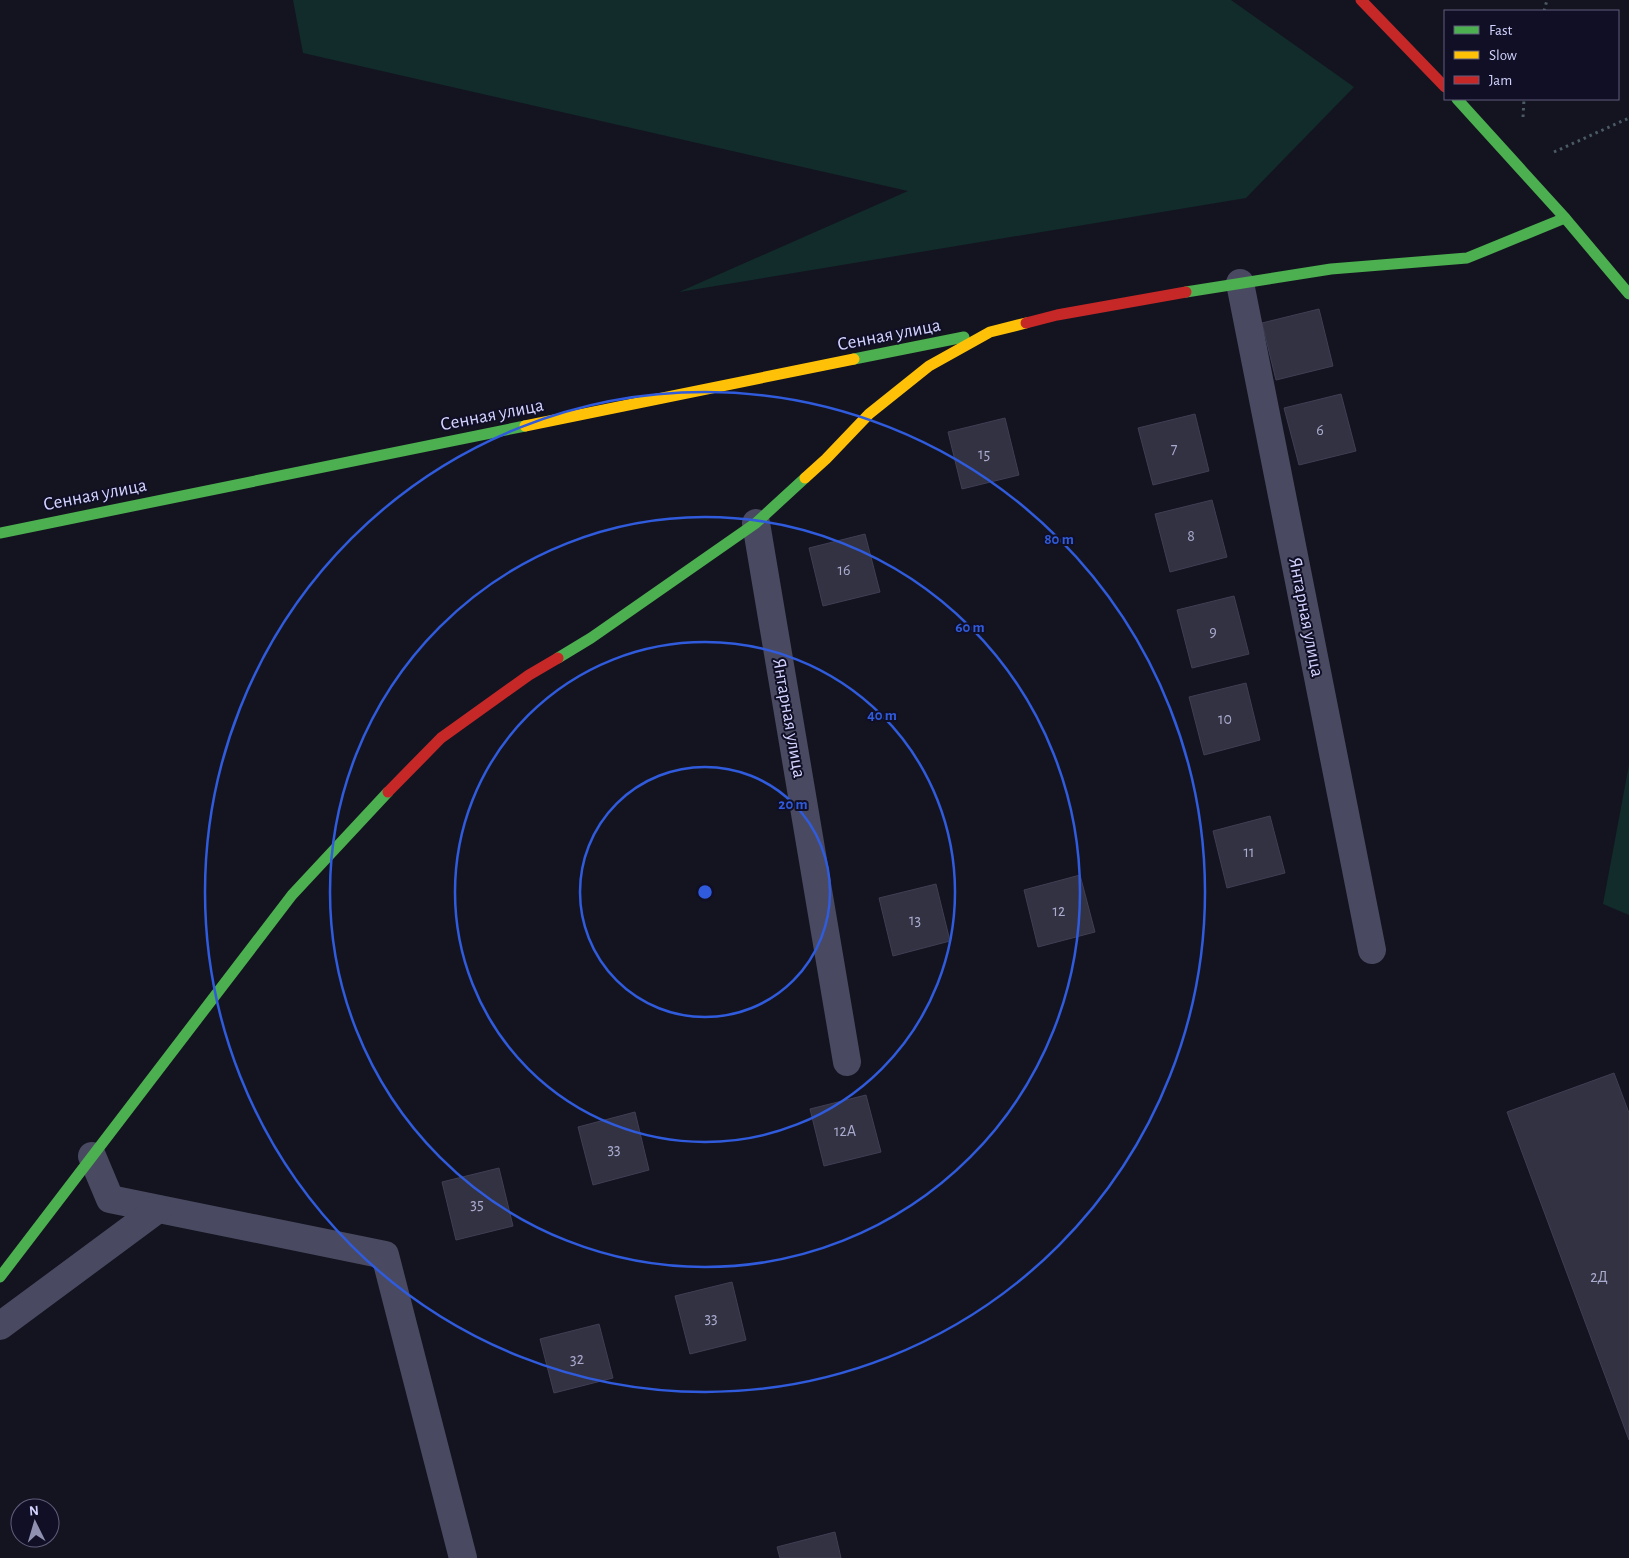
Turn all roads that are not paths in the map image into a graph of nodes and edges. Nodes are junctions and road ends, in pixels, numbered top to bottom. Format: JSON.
{"nodes":[{"id":1,"x":1361,"y":0,"type":"edge"},
{"id":2,"x":1444,"y":86,"type":"edge"},
{"id":3,"x":1458,"y":100,"type":"edge"},
{"id":4,"x":1565,"y":218,"type":"junction"},
{"id":5,"x":1240,"y":283,"type":"junction"},
{"id":6,"x":1629,"y":294,"type":"edge"},
{"id":7,"x":990,"y":332,"type":"junction"},
{"id":8,"x":756,"y":523,"type":"junction"},
{"id":9,"x":0,"y":533,"type":"edge"},
{"id":10,"x":1372,"y":950,"type":"dead end"},
{"id":11,"x":847,"y":1062,"type":"dead end"},
{"id":12,"x":92,"y":1156,"type":"junction"},
{"id":13,"x":158,"y":1209,"type":"junction"},
{"id":14,"x":0,"y":1277,"type":"edge"},
{"id":15,"x":0,"y":1326,"type":"edge"},
{"id":16,"x":462,"y":1558,"type":"edge"}],
"edges":[{"from":1,"to":2,"type":"street"},
{"from":3,"to":4,"type":"street"},
{"from":4,"to":5,"type":"street"},
{"from":4,"to":6,"type":"street"},
{"from":5,"to":7,"type":"street"},
{"from":5,"to":10,"type":"street","name":"Янтарная улица"},
{"from":7,"to":8,"type":"street"},
{"from":7,"to":9,"type":"street","name":"Сенная улица"},
{"from":8,"to":11,"type":"street","name":"Янтарная улица"},
{"from":8,"to":12,"type":"street"},
{"from":12,"to":13,"type":"street"},
{"from":12,"to":14,"type":"street"},
{"from":13,"to":15,"type":"street"},
{"from":13,"to":16,"type":"street"}]}
